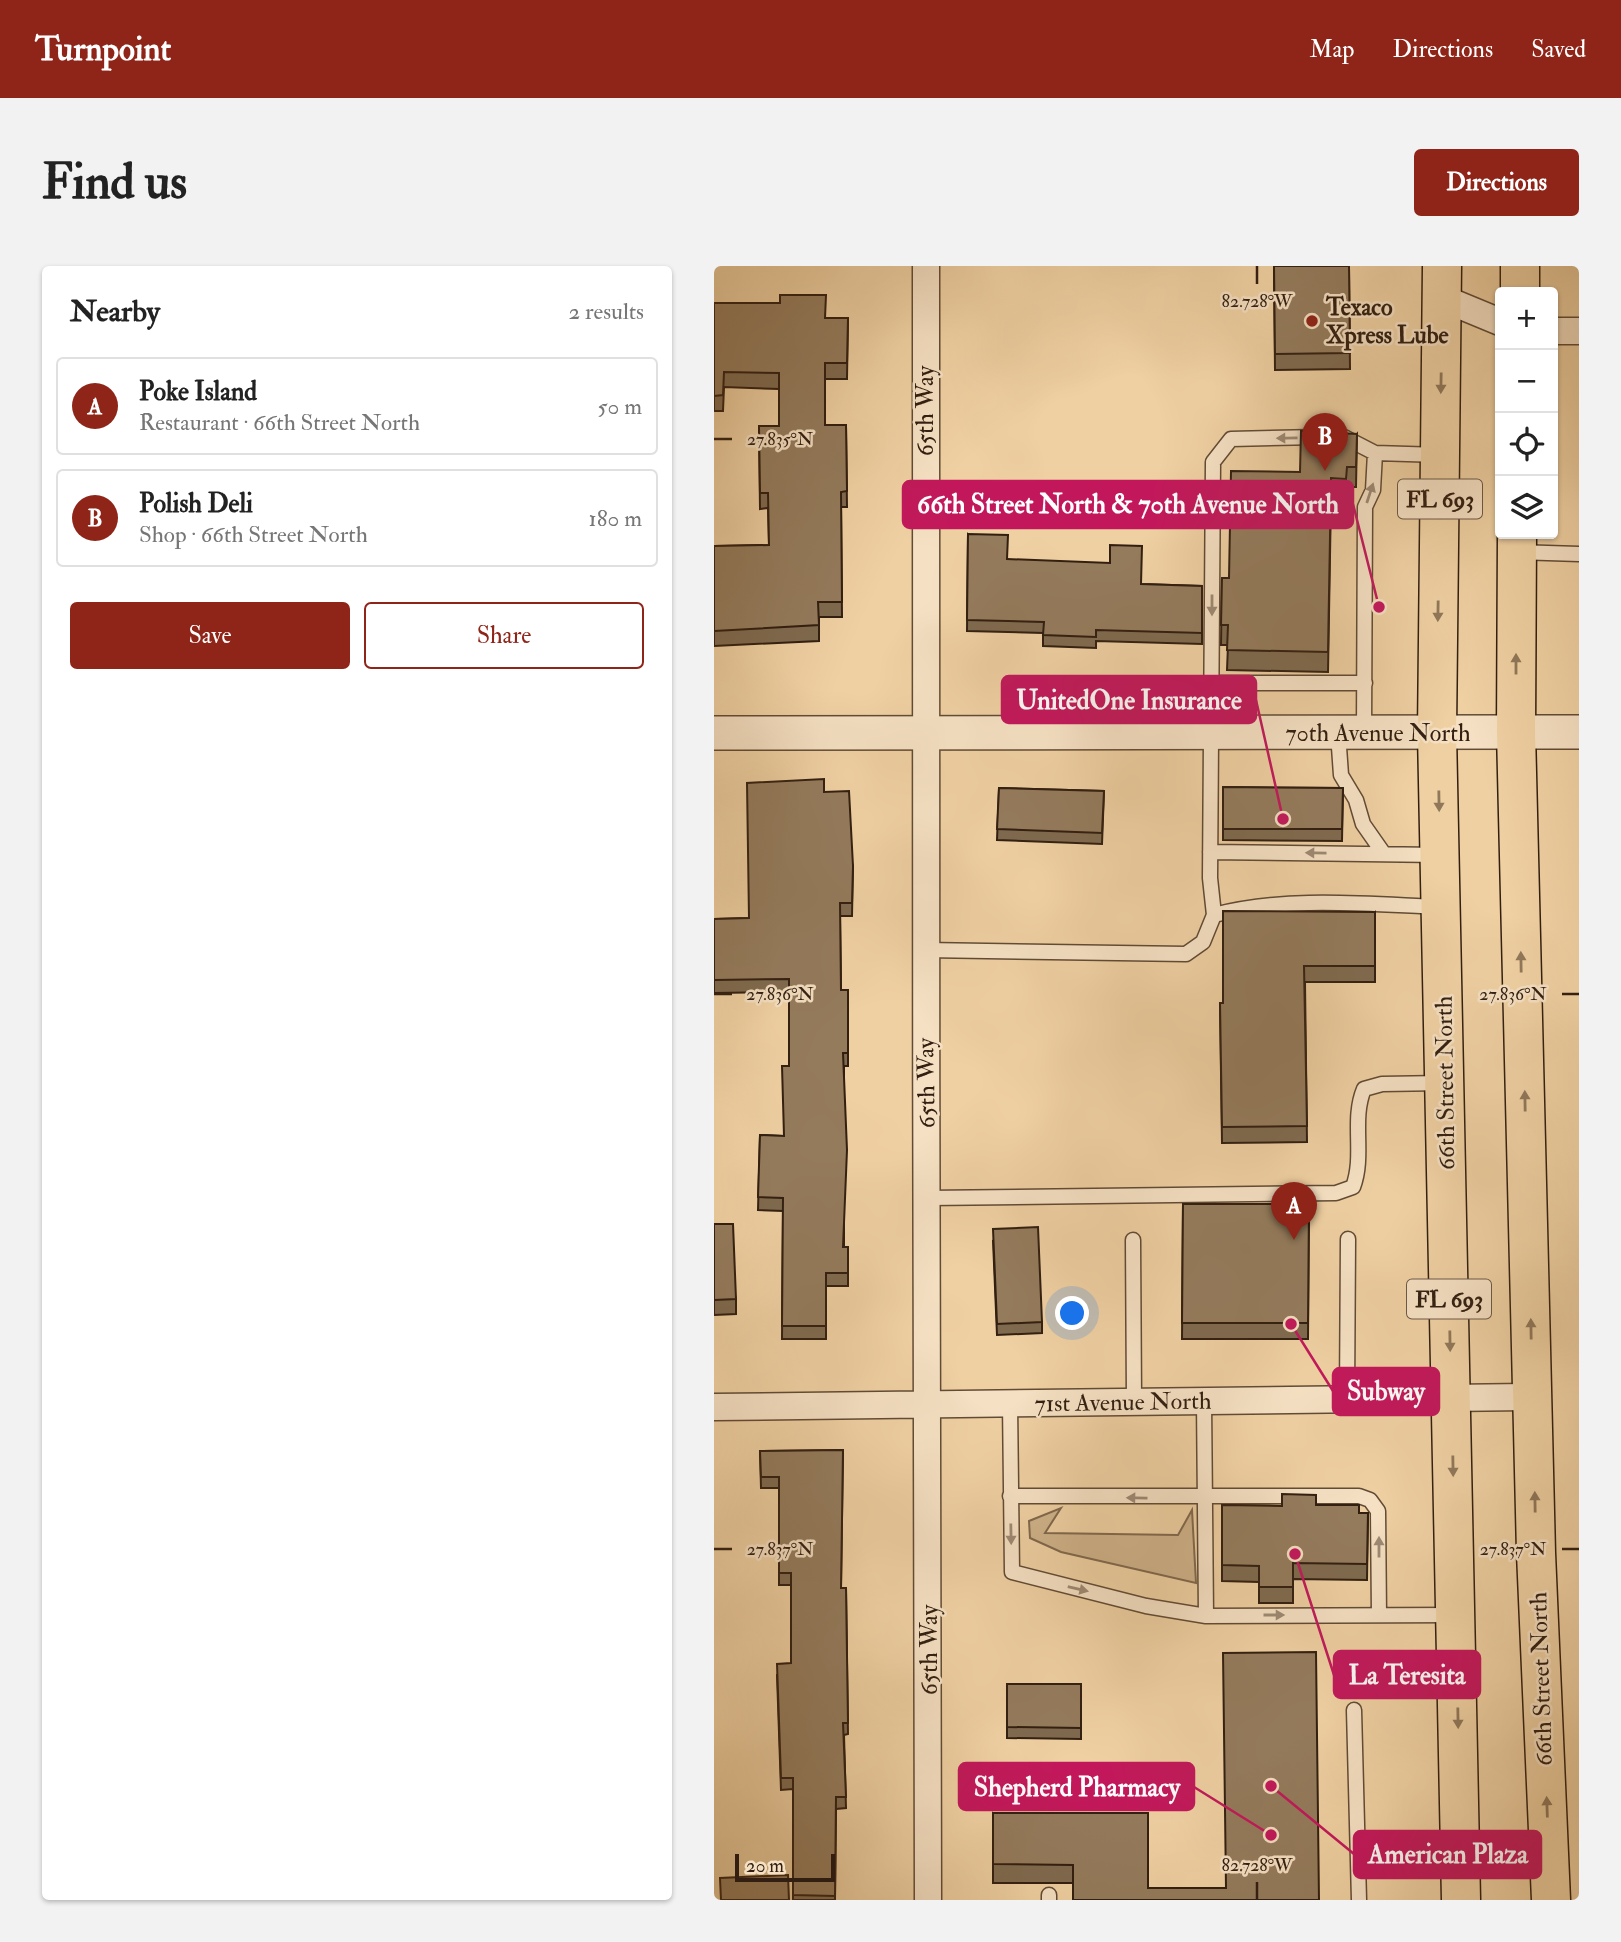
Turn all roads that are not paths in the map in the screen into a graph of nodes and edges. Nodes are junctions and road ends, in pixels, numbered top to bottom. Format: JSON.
{"nodes":[{"id":1,"x":926,"y":266,"type":"edge"},
{"id":2,"x":1520,"y":266,"type":"edge"},
{"id":3,"x":1442,"y":282,"type":"edge"},
{"id":4,"x":1520,"y":287,"type":"edge"},
{"id":5,"x":1495,"y":319,"type":"edge"},
{"id":6,"x":1558,"y":331,"type":"edge"},
{"id":7,"x":1579,"y":331,"type":"edge"},
{"id":8,"x":1375,"y":453,"type":"junction"},
{"id":9,"x":1440,"y":455,"type":"junction"},
{"id":10,"x":1517,"y":543,"type":"edge"},
{"id":11,"x":1579,"y":554,"type":"edge"},
{"id":12,"x":1213,"y":683,"type":"junction"},
{"id":13,"x":1365,"y":683,"type":"junction"},
{"id":14,"x":1516,"y":732,"type":"junction"},
{"id":15,"x":1579,"y":732,"type":"edge"},
{"id":16,"x":714,"y":733,"type":"edge"},
{"id":17,"x":923,"y":733,"type":"junction"},
{"id":18,"x":1213,"y":733,"type":"junction"},
{"id":19,"x":1351,"y":733,"type":"junction"},
{"id":20,"x":1437,"y":733,"type":"junction"},
{"id":21,"x":1210,"y":852,"type":"junction"},
{"id":22,"x":1384,"y":854,"type":"junction"},
{"id":23,"x":1440,"y":855,"type":"junction"},
{"id":24,"x":1441,"y":907,"type":"junction"},
{"id":25,"x":1214,"y":915,"type":"junction"},
{"id":26,"x":925,"y":950,"type":"junction"},
{"id":27,"x":1445,"y":1083,"type":"junction"},
{"id":28,"x":927,"y":1198,"type":"junction"},
{"id":29,"x":1348,"y":1239,"type":"dead end"},
{"id":30,"x":1133,"y":1240,"type":"dead end"},
{"id":31,"x":1532,"y":1397,"type":"junction"},
{"id":32,"x":1451,"y":1398,"type":"junction"},
{"id":33,"x":1347,"y":1399,"type":"junction"},
{"id":34,"x":1134,"y":1401,"type":"junction"},
{"id":35,"x":1204,"y":1401,"type":"junction"},
{"id":36,"x":1010,"y":1403,"type":"junction"},
{"id":37,"x":930,"y":1404,"type":"junction"},
{"id":38,"x":714,"y":1407,"type":"edge"},
{"id":39,"x":1010,"y":1496,"type":"junction"},
{"id":40,"x":1205,"y":1499,"type":"junction"},
{"id":41,"x":1379,"y":1615,"type":"junction"},
{"id":42,"x":1456,"y":1615,"type":"junction"},
{"id":43,"x":1206,"y":1616,"type":"junction"},
{"id":44,"x":1354,"y":1710,"type":"dead end"},
{"id":45,"x":928,"y":1900,"type":"edge"},
{"id":46,"x":1359,"y":1900,"type":"edge"},
{"id":47,"x":1461,"y":1900,"type":"edge"},
{"id":48,"x":1550,"y":1900,"type":"edge"}],
"edges":[{"from":1,"to":17,"type":"street","name":"65th Way"},
{"from":2,"to":4,"type":"main road"},
{"from":3,"to":5,"type":"street"},
{"from":3,"to":9,"type":"main road","name":"66th Street North","number":"FL 693","one_way":true},
{"from":6,"to":7,"type":"street"},
{"from":8,"to":9,"type":"lane"},
{"from":8,"to":12,"type":"lane","one_way":true},
{"from":13,"to":8,"type":"lane","one_way":true},
{"from":9,"to":20,"type":"main road","name":"66th Street North","number":"FL 693","one_way":true},
{"from":10,"to":11,"type":"lane"},
{"from":14,"to":10,"type":"main road","name":"66th Street North","one_way":true},
{"from":12,"to":13,"type":"lane"},
{"from":12,"to":18,"type":"lane"},
{"from":13,"to":19,"type":"lane"},
{"from":14,"to":15,"type":"street","name":"70th Avenue North"},
{"from":14,"to":20,"type":"street","name":"70th Avenue North"},
{"from":31,"to":14,"type":"main road","name":"66th Street North","one_way":true},
{"from":16,"to":17,"type":"street","name":"70th Avenue North"},
{"from":17,"to":18,"type":"street","name":"70th Avenue North"},
{"from":17,"to":26,"type":"street","name":"65th Way"},
{"from":18,"to":19,"type":"street","name":"70th Avenue North"},
{"from":18,"to":21,"type":"lane"},
{"from":19,"to":20,"type":"street","name":"70th Avenue North"},
{"from":19,"to":22,"type":"lane"},
{"from":20,"to":23,"type":"main road","name":"66th Street North","number":"FL 693","one_way":true},
{"from":22,"to":21,"type":"lane","one_way":true},
{"from":21,"to":25,"type":"lane"},
{"from":22,"to":23,"type":"lane"},
{"from":23,"to":24,"type":"main road","name":"66th Street North","number":"FL 693"},
{"from":24,"to":25,"type":"lane"},
{"from":24,"to":27,"type":"main road","name":"66th Street North","number":"FL 693"},
{"from":25,"to":26,"type":"lane"},
{"from":26,"to":28,"type":"street","name":"65th Way"},
{"from":27,"to":28,"type":"lane"},
{"from":27,"to":32,"type":"main road","name":"66th Street North","number":"FL 693","one_way":true},
{"from":28,"to":37,"type":"street","name":"65th Way"},
{"from":29,"to":33,"type":"lane"},
{"from":30,"to":34,"type":"lane"},
{"from":31,"to":32,"type":"street","name":"71st Avenue North"},
{"from":48,"to":31,"type":"main road","name":"66th Street North","one_way":true},
{"from":32,"to":33,"type":"street","name":"71st Avenue North"},
{"from":32,"to":42,"type":"main road","name":"66th Street North","number":"FL 693","one_way":true},
{"from":33,"to":35,"type":"street","name":"71st Avenue North"},
{"from":34,"to":35,"type":"street","name":"71st Avenue North"},
{"from":34,"to":36,"type":"street","name":"71st Avenue North"},
{"from":35,"to":40,"type":"lane"},
{"from":36,"to":37,"type":"street","name":"71st Avenue North"},
{"from":36,"to":39,"type":"lane"},
{"from":37,"to":38,"type":"street","name":"71st Avenue North"},
{"from":37,"to":45,"type":"street","name":"65th Way"},
{"from":40,"to":39,"type":"lane","one_way":true},
{"from":39,"to":43,"type":"lane","one_way":true},
{"from":41,"to":40,"type":"lane","one_way":true},
{"from":40,"to":43,"type":"lane"},
{"from":41,"to":42,"type":"lane"},
{"from":43,"to":41,"type":"lane","one_way":true},
{"from":42,"to":47,"type":"main road","name":"66th Street North","number":"FL 693","one_way":true},
{"from":44,"to":46,"type":"lane"}]}
